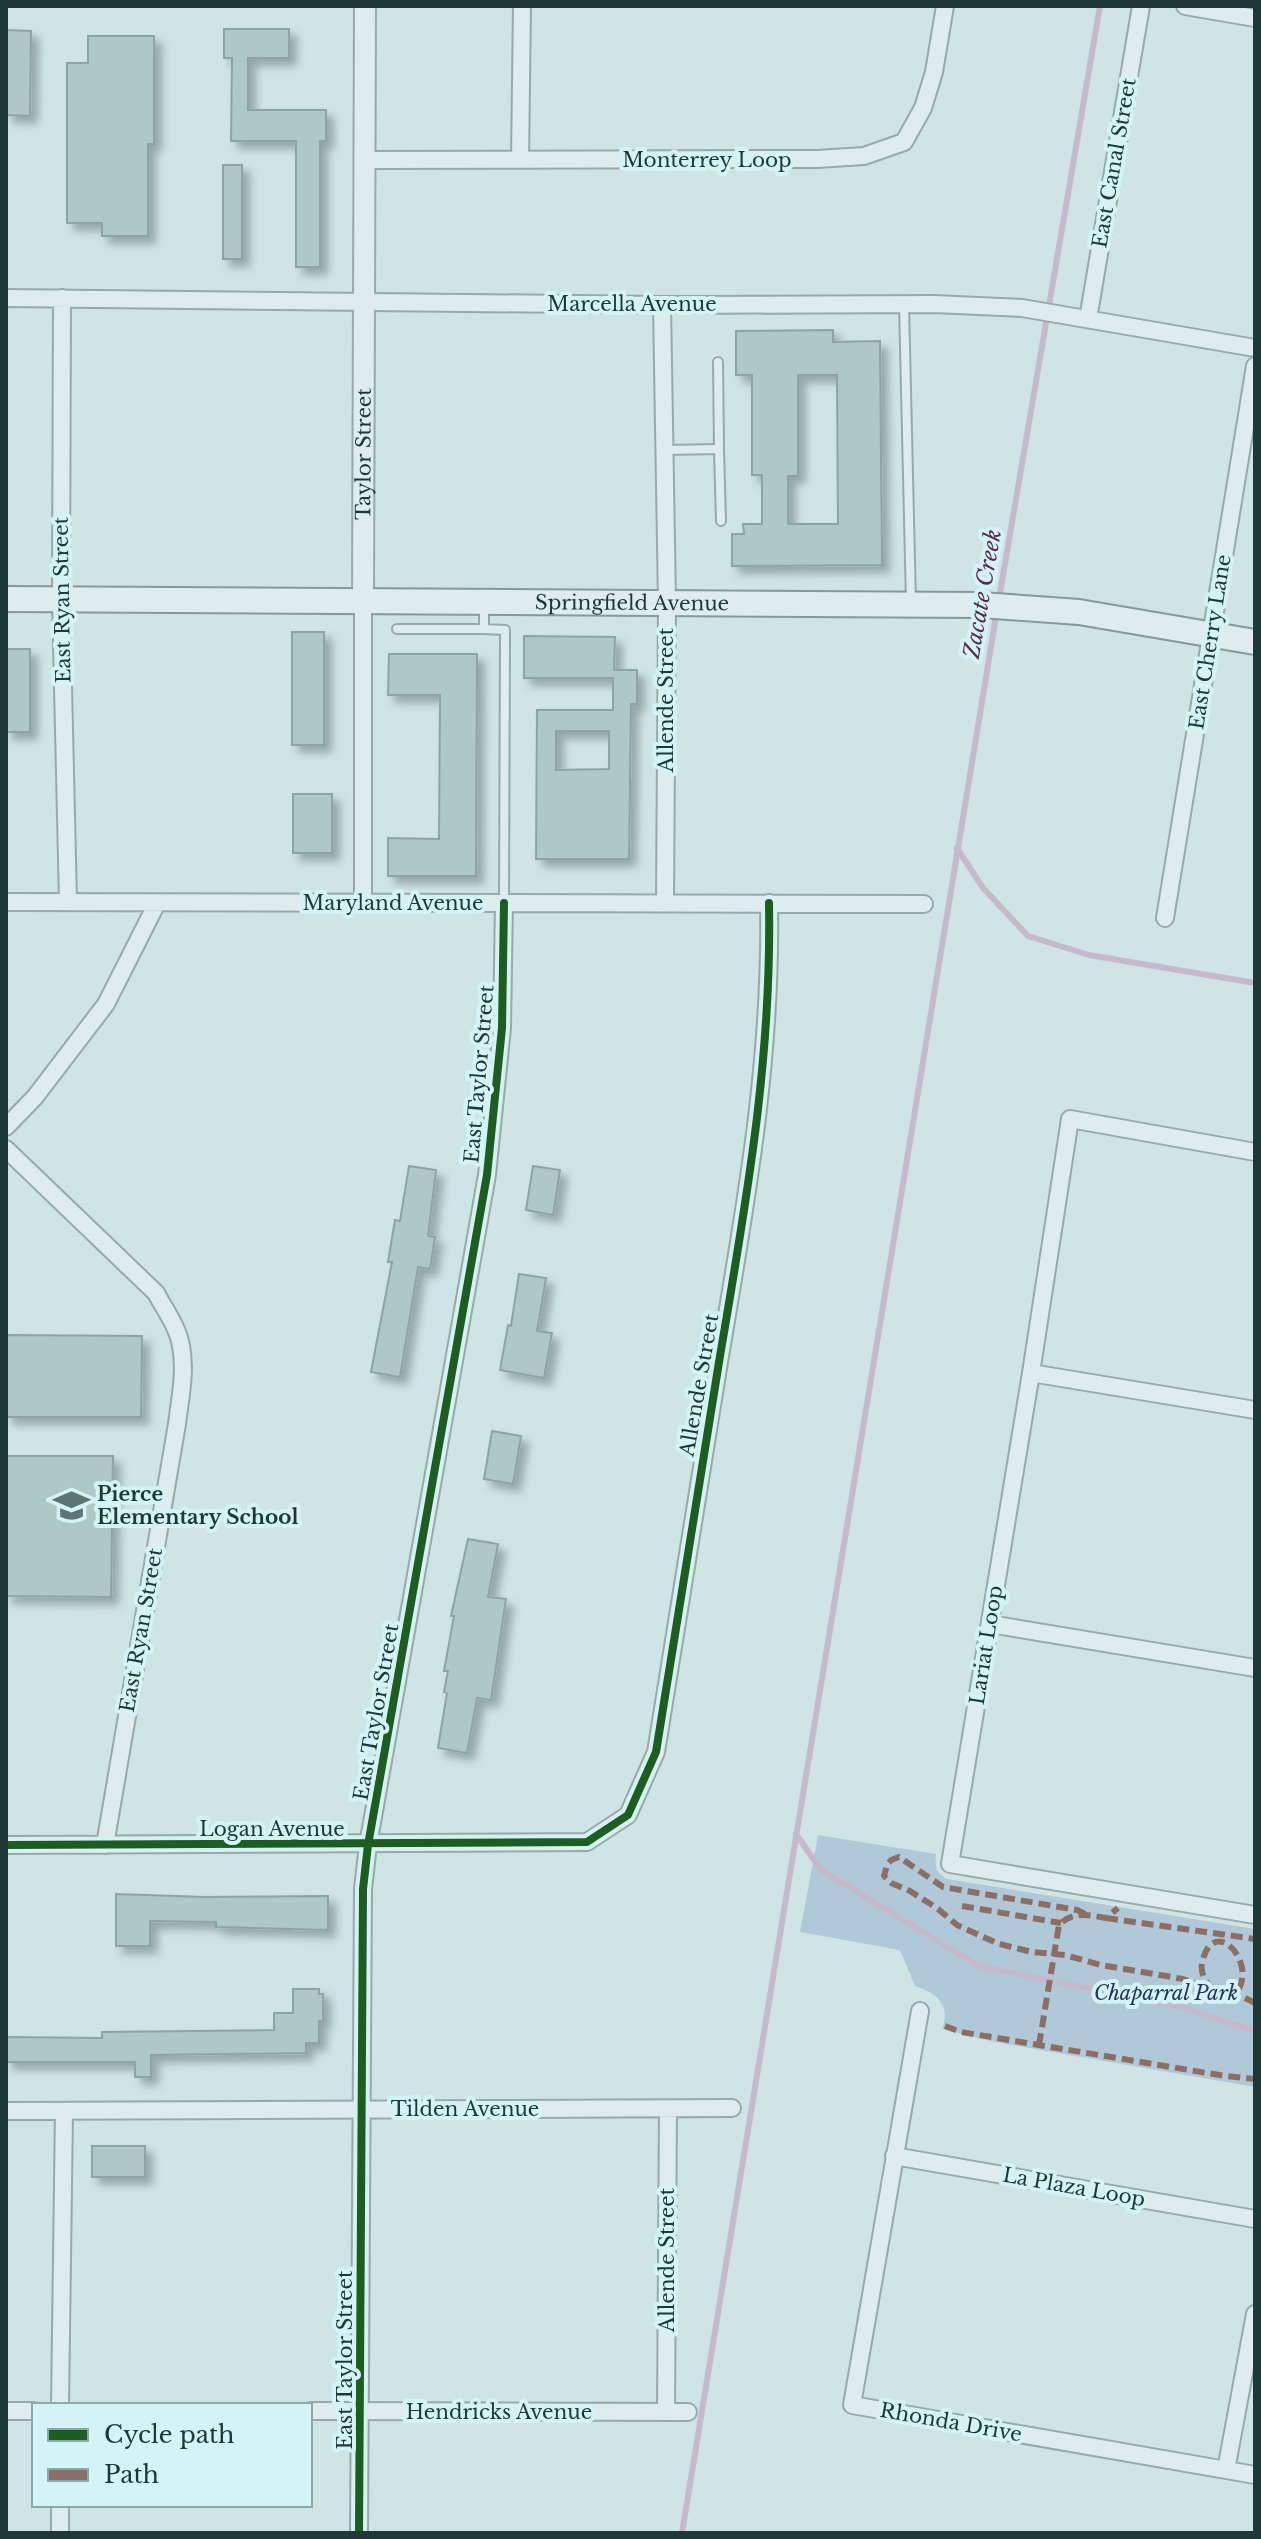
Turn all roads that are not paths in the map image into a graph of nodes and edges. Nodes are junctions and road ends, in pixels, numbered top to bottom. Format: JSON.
{"nodes":[{"id":1,"x":365,"y":6,"type":"edge"},
{"id":2,"x":522,"y":6,"type":"edge"},
{"id":3,"x":945,"y":6,"type":"edge"},
{"id":4,"x":1141,"y":6,"type":"edge"},
{"id":5,"x":1185,"y":6,"type":"edge"},
{"id":6,"x":1255,"y":18,"type":"edge"},
{"id":7,"x":365,"y":160,"type":"junction"},
{"id":8,"x":520,"y":160,"type":"junction"},
{"id":9,"x":6,"y":298,"type":"edge"},
{"id":10,"x":62,"y":298,"type":"junction"},
{"id":11,"x":364,"y":302,"type":"junction"},
{"id":12,"x":904,"y":304,"type":"junction"},
{"id":13,"x":662,"y":305,"type":"junction"},
{"id":14,"x":1080,"y":317,"type":"junction"},
{"id":15,"x":1255,"y":348,"type":"edge"},
{"id":16,"x":718,"y":362,"type":"dead end"},
{"id":17,"x":1255,"y":366,"type":"edge"},
{"id":18,"x":719,"y":449,"type":"junction"},
{"id":19,"x":664,"y":450,"type":"junction"},
{"id":20,"x":721,"y":521,"type":"dead end"},
{"id":21,"x":6,"y":599,"type":"edge"},
{"id":22,"x":61,"y":600,"type":"junction"},
{"id":23,"x":363,"y":600,"type":"junction"},
{"id":24,"x":484,"y":601,"type":"junction"},
{"id":25,"x":667,"y":602,"type":"junction"},
{"id":26,"x":911,"y":604,"type":"junction"},
{"id":27,"x":397,"y":629,"type":"dead end"},
{"id":28,"x":484,"y":629,"type":"junction"},
{"id":29,"x":1211,"y":634,"type":"junction"},
{"id":30,"x":1255,"y":642,"type":"edge"},
{"id":31,"x":6,"y":902,"type":"edge"},
{"id":32,"x":68,"y":902,"type":"junction"},
{"id":33,"x":157,"y":903,"type":"junction"},
{"id":34,"x":363,"y":903,"type":"junction"},
{"id":35,"x":504,"y":903,"type":"junction"},
{"id":36,"x":665,"y":903,"type":"junction"},
{"id":37,"x":769,"y":903,"type":"junction"},
{"id":38,"x":924,"y":904,"type":"dead end"},
{"id":39,"x":1165,"y":918,"type":"dead end"},
{"id":40,"x":6,"y":1127,"type":"edge"},
{"id":41,"x":6,"y":1149,"type":"edge"},
{"id":42,"x":1255,"y":1152,"type":"edge"},
{"id":43,"x":1031,"y":1373,"type":"junction"},
{"id":44,"x":1255,"y":1410,"type":"edge"},
{"id":45,"x":990,"y":1624,"type":"junction"},
{"id":46,"x":1255,"y":1668,"type":"edge"},
{"id":47,"x":587,"y":1842,"type":"joint"},
{"id":48,"x":6,"y":1845,"type":"edge"},
{"id":49,"x":105,"y":1845,"type":"junction"},
{"id":50,"x":368,"y":1845,"type":"junction"},
{"id":51,"x":1255,"y":1915,"type":"edge"},
{"id":52,"x":920,"y":2011,"type":"dead end"},
{"id":53,"x":732,"y":2108,"type":"dead end"},
{"id":54,"x":363,"y":2109,"type":"junction"},
{"id":55,"x":668,"y":2109,"type":"junction"},
{"id":56,"x":6,"y":2111,"type":"edge"},
{"id":57,"x":64,"y":2111,"type":"junction"},
{"id":58,"x":894,"y":2156,"type":"junction"},
{"id":59,"x":1255,"y":2219,"type":"edge"},
{"id":60,"x":1255,"y":2314,"type":"edge"},
{"id":61,"x":60,"y":2403,"type":"edge"},
{"id":62,"x":6,"y":2411,"type":"edge"},
{"id":63,"x":32,"y":2411,"type":"edge"},
{"id":64,"x":312,"y":2411,"type":"edge"},
{"id":65,"x":360,"y":2411,"type":"junction"},
{"id":66,"x":666,"y":2412,"type":"junction"},
{"id":67,"x":688,"y":2412,"type":"dead end"},
{"id":68,"x":1226,"y":2470,"type":"junction"},
{"id":69,"x":1255,"y":2475,"type":"edge"},
{"id":70,"x":60,"y":2507,"type":"edge"},
{"id":71,"x":60,"y":2533,"type":"edge"},
{"id":72,"x":359,"y":2533,"type":"edge"}],
"edges":[{"from":1,"to":7,"type":"street","name":"Taylor Street"},
{"from":2,"to":8,"type":"street"},
{"from":3,"to":8,"type":"street","name":"Monterrey Loop"},
{"from":4,"to":14,"type":"street","name":"East Canal Street"},
{"from":5,"to":6,"type":"street"},
{"from":7,"to":8,"type":"street","name":"Monterrey Loop"},
{"from":7,"to":11,"type":"street","name":"Taylor Street"},
{"from":9,"to":10,"type":"street","name":"Marcella Avenue"},
{"from":10,"to":11,"type":"street","name":"Marcella Avenue"},
{"from":10,"to":22,"type":"street","name":"East Ryan Street"},
{"from":11,"to":13,"type":"street","name":"Marcella Avenue"},
{"from":11,"to":23,"type":"street","name":"Taylor Street"},
{"from":12,"to":13,"type":"street","name":"Marcella Avenue"},
{"from":12,"to":14,"type":"street","name":"Marcella Avenue"},
{"from":12,"to":26,"type":"lane"},
{"from":13,"to":19,"type":"street","name":"Allende Street"},
{"from":14,"to":15,"type":"street","name":"Marcella Avenue"},
{"from":16,"to":18,"type":"lane"},
{"from":17,"to":29,"type":"street","name":"East Cherry Lane"},
{"from":18,"to":19,"type":"lane"},
{"from":18,"to":20,"type":"lane"},
{"from":19,"to":25,"type":"street","name":"Allende Street"},
{"from":21,"to":22,"type":"main road","name":"Springfield Avenue"},
{"from":22,"to":23,"type":"main road","name":"Springfield Avenue"},
{"from":22,"to":32,"type":"street","name":"East Ryan Street"},
{"from":23,"to":24,"type":"main road","name":"Springfield Avenue"},
{"from":23,"to":34,"type":"street","name":"Taylor Street"},
{"from":24,"to":25,"type":"main road","name":"Springfield Avenue"},
{"from":24,"to":28,"type":"lane"},
{"from":25,"to":26,"type":"main road","name":"Springfield Avenue"},
{"from":25,"to":36,"type":"street","name":"Allende Street"},
{"from":26,"to":29,"type":"main road","name":"Springfield Avenue"},
{"from":27,"to":28,"type":"lane"},
{"from":28,"to":35,"type":"lane"},
{"from":29,"to":30,"type":"main road","name":"Springfield Avenue"},
{"from":29,"to":39,"type":"street","name":"East Cherry Lane"},
{"from":31,"to":32,"type":"street","name":"Maryland Avenue"},
{"from":32,"to":33,"type":"street","name":"Maryland Avenue"},
{"from":33,"to":34,"type":"street","name":"Maryland Avenue"},
{"from":33,"to":40,"type":"street"},
{"from":34,"to":35,"type":"street","name":"Maryland Avenue"},
{"from":35,"to":36,"type":"street","name":"Maryland Avenue"},
{"from":35,"to":50,"type":"street","name":"East Taylor Street"},
{"from":36,"to":37,"type":"street","name":"Maryland Avenue"},
{"from":37,"to":38,"type":"street","name":"Maryland Avenue"},
{"from":37,"to":47,"type":"street","name":"Allende Street"},
{"from":41,"to":49,"type":"street","name":"East Ryan Street"},
{"from":42,"to":43,"type":"street","name":"Lariat Loop"},
{"from":43,"to":44,"type":"street"},
{"from":43,"to":45,"type":"street","name":"Lariat Loop"},
{"from":45,"to":46,"type":"street"},
{"from":45,"to":51,"type":"street","name":"Lariat Loop"},
{"from":47,"to":50,"type":"street","name":"Logan Avenue"},
{"from":48,"to":49,"type":"street","name":"Logan Avenue"},
{"from":49,"to":50,"type":"street","name":"Logan Avenue"},
{"from":50,"to":54,"type":"street","name":"East Taylor Street"},
{"from":52,"to":58,"type":"street","name":"Rhonda Drive"},
{"from":53,"to":55,"type":"street","name":"Tilden Avenue"},
{"from":54,"to":55,"type":"street","name":"Tilden Avenue"},
{"from":54,"to":57,"type":"street","name":"Tilden Avenue"},
{"from":54,"to":65,"type":"street","name":"East Taylor Street"},
{"from":55,"to":66,"type":"street","name":"Allende Street"},
{"from":56,"to":57,"type":"street","name":"Tilden Avenue"},
{"from":57,"to":61,"type":"street"},
{"from":58,"to":59,"type":"street","name":"La Plaza Loop"},
{"from":58,"to":68,"type":"street","name":"Rhonda Drive"},
{"from":60,"to":68,"type":"street"},
{"from":62,"to":63,"type":"street"},
{"from":64,"to":65,"type":"street","name":"Hendricks Avenue"},
{"from":65,"to":66,"type":"street","name":"Hendricks Avenue"},
{"from":65,"to":72,"type":"street","name":"East Taylor Street"},
{"from":66,"to":67,"type":"street","name":"Hendricks Avenue"},
{"from":68,"to":69,"type":"street","name":"Rhonda Drive"},
{"from":70,"to":71,"type":"street"}]}
